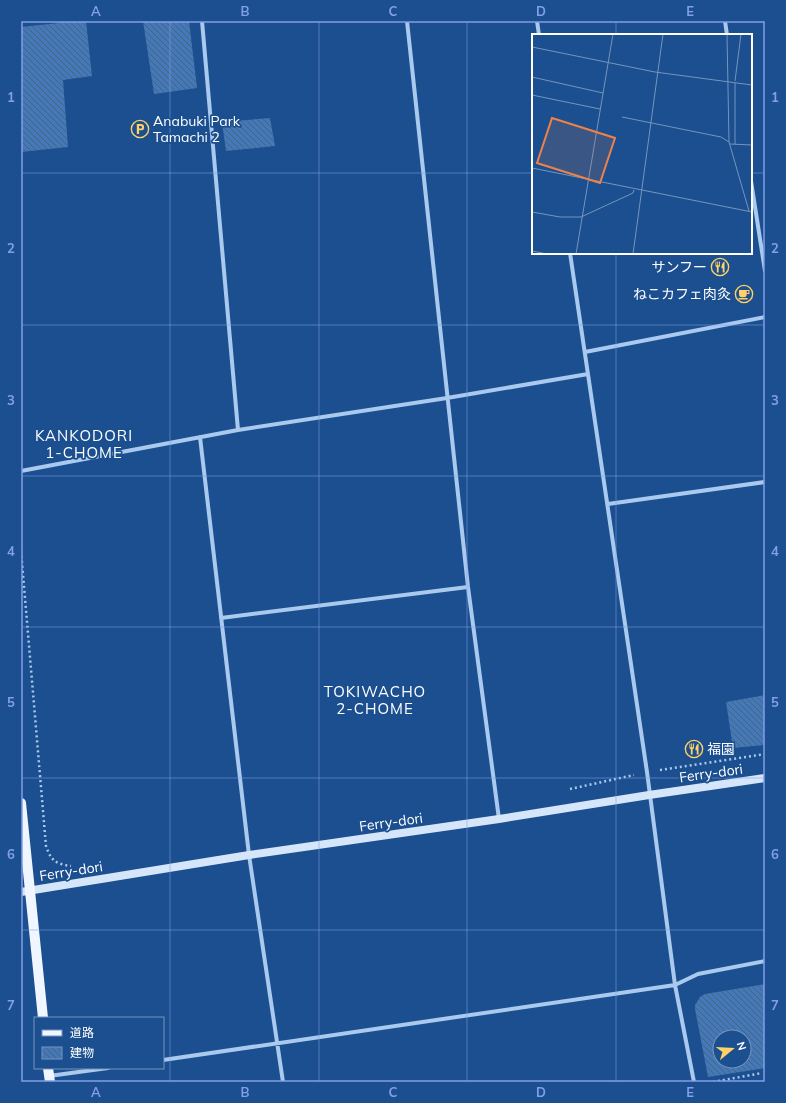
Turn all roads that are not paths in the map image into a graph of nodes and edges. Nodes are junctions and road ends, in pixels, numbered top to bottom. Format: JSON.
{"nodes":[{"id":1,"x":202,"y":21,"type":"edge"},
{"id":2,"x":408,"y":21,"type":"edge"},
{"id":3,"x":537,"y":21,"type":"edge"},
{"id":4,"x":725,"y":21,"type":"edge"},
{"id":5,"x":539,"y":34,"type":"edge"},
{"id":6,"x":727,"y":34,"type":"edge"},
{"id":7,"x":752,"y":187,"type":"edge"},
{"id":8,"x":764,"y":250,"type":"edge"},
{"id":9,"x":570,"y":254,"type":"edge"},
{"id":10,"x":765,"y":271,"type":"edge"},
{"id":11,"x":765,"y":317,"type":"edge"},
{"id":12,"x":585,"y":352,"type":"junction"},
{"id":13,"x":588,"y":374,"type":"junction"},
{"id":14,"x":447,"y":398,"type":"junction"},
{"id":15,"x":238,"y":430,"type":"junction"},
{"id":16,"x":200,"y":437,"type":"junction"},
{"id":17,"x":21,"y":471,"type":"edge"},
{"id":18,"x":765,"y":482,"type":"edge"},
{"id":19,"x":608,"y":504,"type":"junction"},
{"id":20,"x":468,"y":587,"type":"junction"},
{"id":21,"x":221,"y":618,"type":"junction"},
{"id":22,"x":765,"y":778,"type":"edge"},
{"id":23,"x":649,"y":795,"type":"junction"},
{"id":24,"x":21,"y":803,"type":"edge"},
{"id":25,"x":499,"y":819,"type":"junction"},
{"id":26,"x":248,"y":855,"type":"junction"},
{"id":27,"x":26,"y":891,"type":"edge"},
{"id":28,"x":765,"y":961,"type":"edge"},
{"id":29,"x":675,"y":985,"type":"junction"},
{"id":30,"x":43,"y":1017,"type":"edge"},
{"id":31,"x":278,"y":1043,"type":"junction"},
{"id":32,"x":164,"y":1060,"type":"edge"},
{"id":33,"x":100,"y":1069,"type":"edge"},
{"id":34,"x":49,"y":1075,"type":"edge"},
{"id":35,"x":283,"y":1082,"type":"edge"},
{"id":36,"x":694,"y":1082,"type":"edge"}],
"edges":[{"from":1,"to":15,"type":"street"},
{"from":2,"to":14,"type":"street"},
{"from":3,"to":5,"type":"street"},
{"from":4,"to":6,"type":"street"},
{"from":7,"to":8,"type":"street"},
{"from":8,"to":10,"type":"street"},
{"from":9,"to":12,"type":"street"},
{"from":11,"to":12,"type":"street"},
{"from":12,"to":13,"type":"street"},
{"from":13,"to":14,"type":"street"},
{"from":13,"to":19,"type":"street"},
{"from":14,"to":15,"type":"street"},
{"from":14,"to":20,"type":"street"},
{"from":15,"to":16,"type":"street"},
{"from":16,"to":17,"type":"street"},
{"from":16,"to":21,"type":"street"},
{"from":18,"to":19,"type":"street"},
{"from":19,"to":23,"type":"street"},
{"from":20,"to":21,"type":"street"},
{"from":20,"to":25,"type":"street"},
{"from":21,"to":26,"type":"street"},
{"from":22,"to":23,"type":"street","name":"Ferry-dori"},
{"from":23,"to":25,"type":"street","name":"Ferry-dori"},
{"from":23,"to":29,"type":"street"},
{"from":24,"to":27,"type":"main road"},
{"from":25,"to":26,"type":"street","name":"Ferry-dori"},
{"from":26,"to":27,"type":"street","name":"Ferry-dori"},
{"from":26,"to":31,"type":"street"},
{"from":27,"to":30,"type":"main road"},
{"from":28,"to":29,"type":"street"},
{"from":29,"to":31,"type":"street"},
{"from":29,"to":36,"type":"street"},
{"from":31,"to":32,"type":"street"},
{"from":31,"to":35,"type":"street"},
{"from":33,"to":34,"type":"street"}]}
